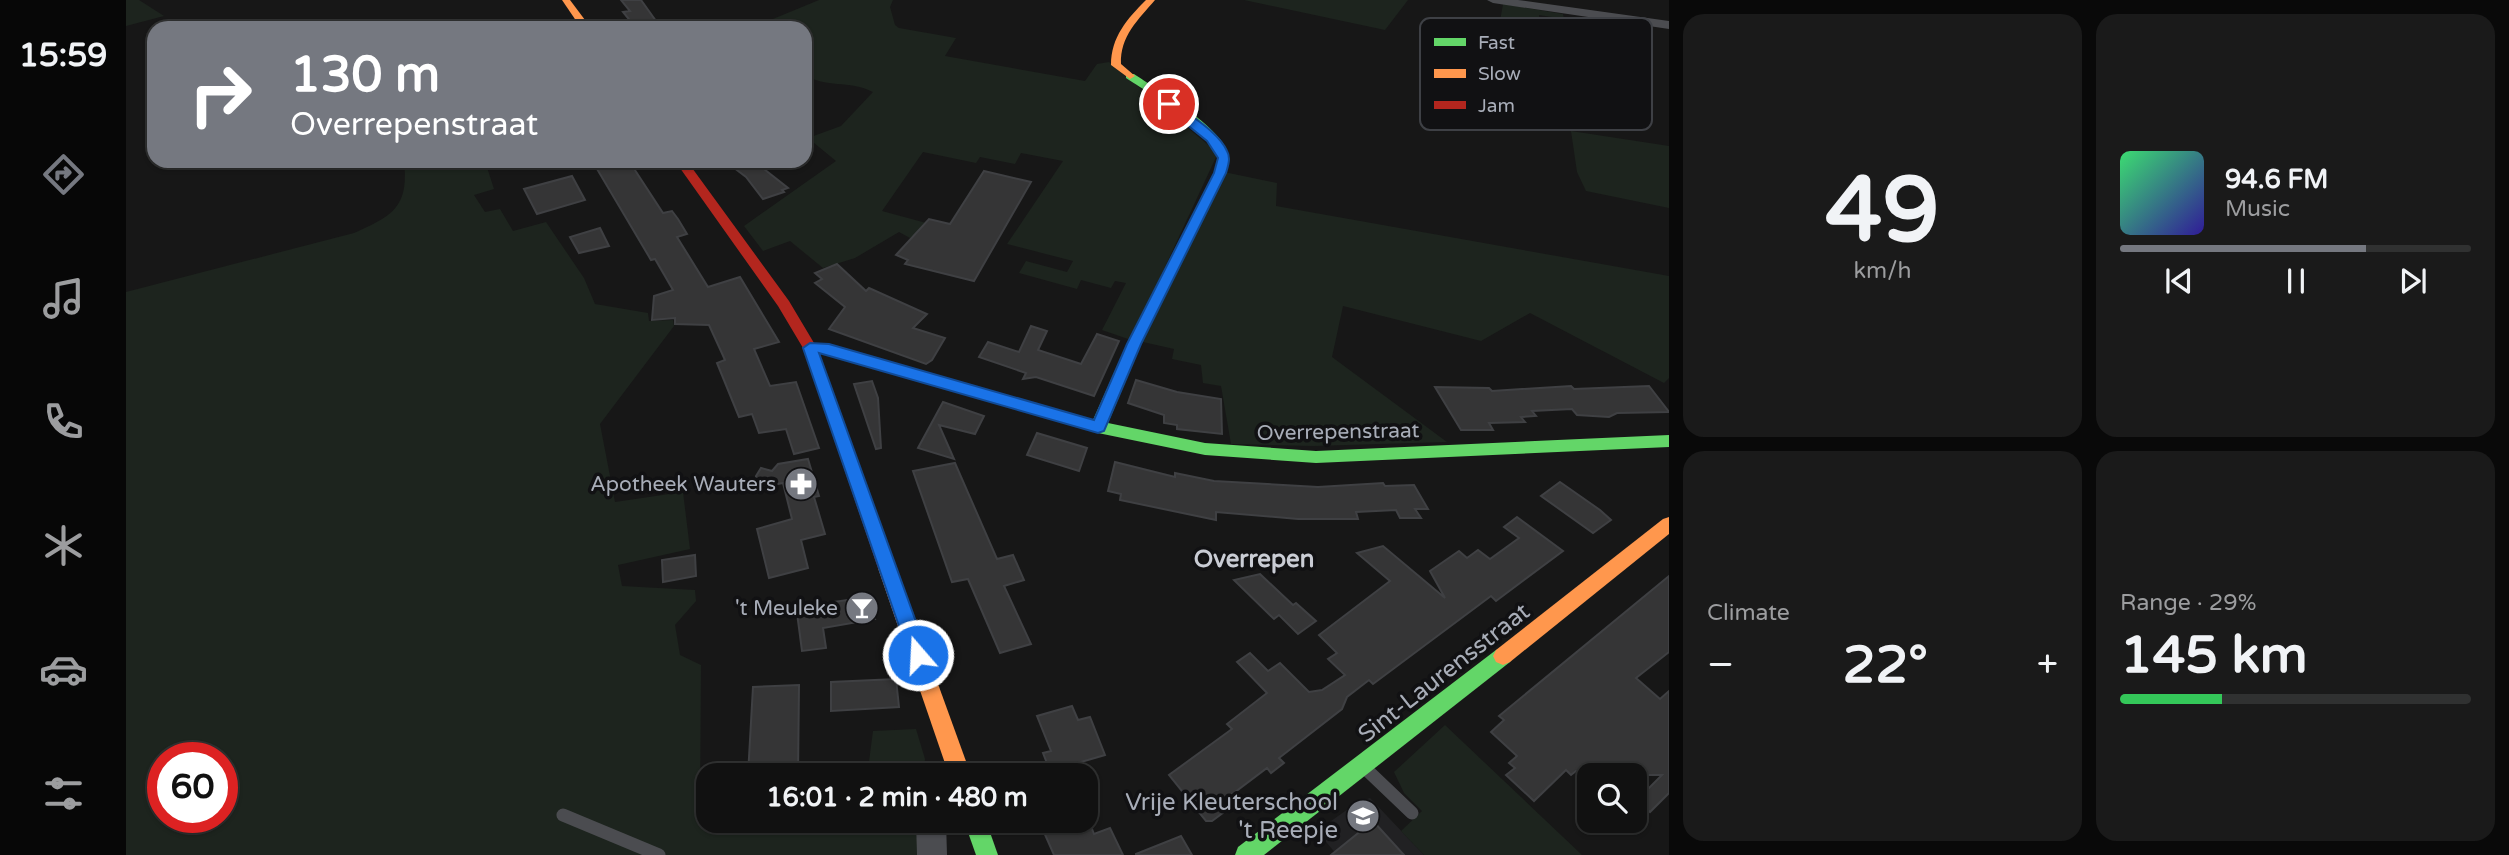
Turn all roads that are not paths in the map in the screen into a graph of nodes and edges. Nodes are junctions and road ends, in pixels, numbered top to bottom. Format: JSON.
{"nodes":[{"id":1,"x":566,"y":0,"type":"edge"},
{"id":2,"x":1151,"y":0,"type":"edge"},
{"id":3,"x":1493,"y":0,"type":"edge"},
{"id":4,"x":1620,"y":18,"type":"edge"},
{"id":5,"x":581,"y":21,"type":"edge"},
{"id":6,"x":686,"y":168,"type":"edge"},
{"id":7,"x":810,"y":348,"type":"junction"},
{"id":8,"x":1098,"y":427,"type":"junction"},
{"id":9,"x":1669,"y":441,"type":"edge"},
{"id":10,"x":1669,"y":524,"type":"edge"},
{"id":11,"x":955,"y":762,"type":"edge"},
{"id":12,"x":1364,"y":766,"type":"junction"},
{"id":13,"x":1412,"y":813,"type":"dead end"},
{"id":14,"x":563,"y":815,"type":"dead end"},
{"id":15,"x":931,"y":833,"type":"edge"},
{"id":16,"x":979,"y":833,"type":"edge"},
{"id":17,"x":659,"y":855,"type":"edge"},
{"id":18,"x":932,"y":855,"type":"edge"},
{"id":19,"x":987,"y":855,"type":"edge"},
{"id":20,"x":1246,"y":855,"type":"edge"}],
"edges":[{"from":1,"to":5,"type":"street"},
{"from":2,"to":8,"type":"street"},
{"from":3,"to":4,"type":"street"},
{"from":6,"to":7,"type":"street"},
{"from":7,"to":8,"type":"street","name":"Overrepenstraat"},
{"from":7,"to":11,"type":"street"},
{"from":8,"to":9,"type":"street","name":"Overrepenstraat"},
{"from":10,"to":12,"type":"street","name":"Sint-Laurensstraat"},
{"from":12,"to":13,"type":"lane"},
{"from":12,"to":20,"type":"street","name":"Sint-Laurensstraat"},
{"from":14,"to":17,"type":"lane"},
{"from":15,"to":18,"type":"street"},
{"from":16,"to":19,"type":"street"}]}
